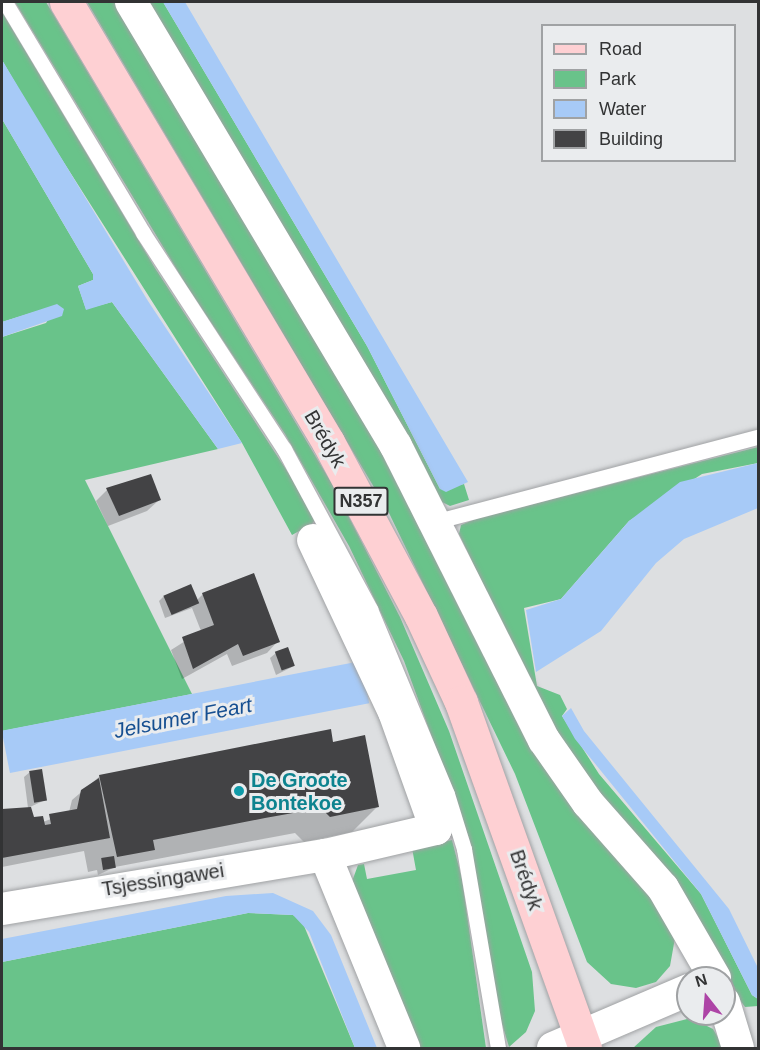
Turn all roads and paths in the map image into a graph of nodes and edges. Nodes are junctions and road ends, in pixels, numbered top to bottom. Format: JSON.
{"nodes":[{"id":1,"x":5,"y":2,"type":"edge"},
{"id":2,"x":66,"y":2,"type":"edge"},
{"id":3,"x":131,"y":2,"type":"edge"},
{"id":4,"x":759,"y":437,"type":"edge"},
{"id":5,"x":436,"y":521,"type":"junction"},
{"id":6,"x":313,"y":540,"type":"dead end"},
{"id":7,"x":325,"y":855,"type":"junction"},
{"id":8,"x":2,"y":909,"type":"edge"},
{"id":9,"x":708,"y":966,"type":"edge"},
{"id":10,"x":676,"y":996,"type":"edge"},
{"id":11,"x":731,"y":1026,"type":"edge"},
{"id":12,"x":573,"y":1045,"type":"edge"},
{"id":13,"x":404,"y":1048,"type":"edge"},
{"id":14,"x":498,"y":1048,"type":"edge"},
{"id":15,"x":738,"y":1048,"type":"edge"}],
"edges":[{"from":1,"to":14,"type":"lane","name":"Brédyk"},
{"from":2,"to":12,"type":"main road","name":"Brédyk","number":"N357"},
{"from":3,"to":5,"type":"street"},
{"from":4,"to":5,"type":"lane"},
{"from":5,"to":9,"type":"street"},
{"from":6,"to":7,"type":"street","name":"Tsjessingawei"},
{"from":7,"to":8,"type":"street","name":"Tsjessingawei"},
{"from":7,"to":13,"type":"street"},
{"from":10,"to":12,"type":"street"},
{"from":11,"to":15,"type":"street"}]}
